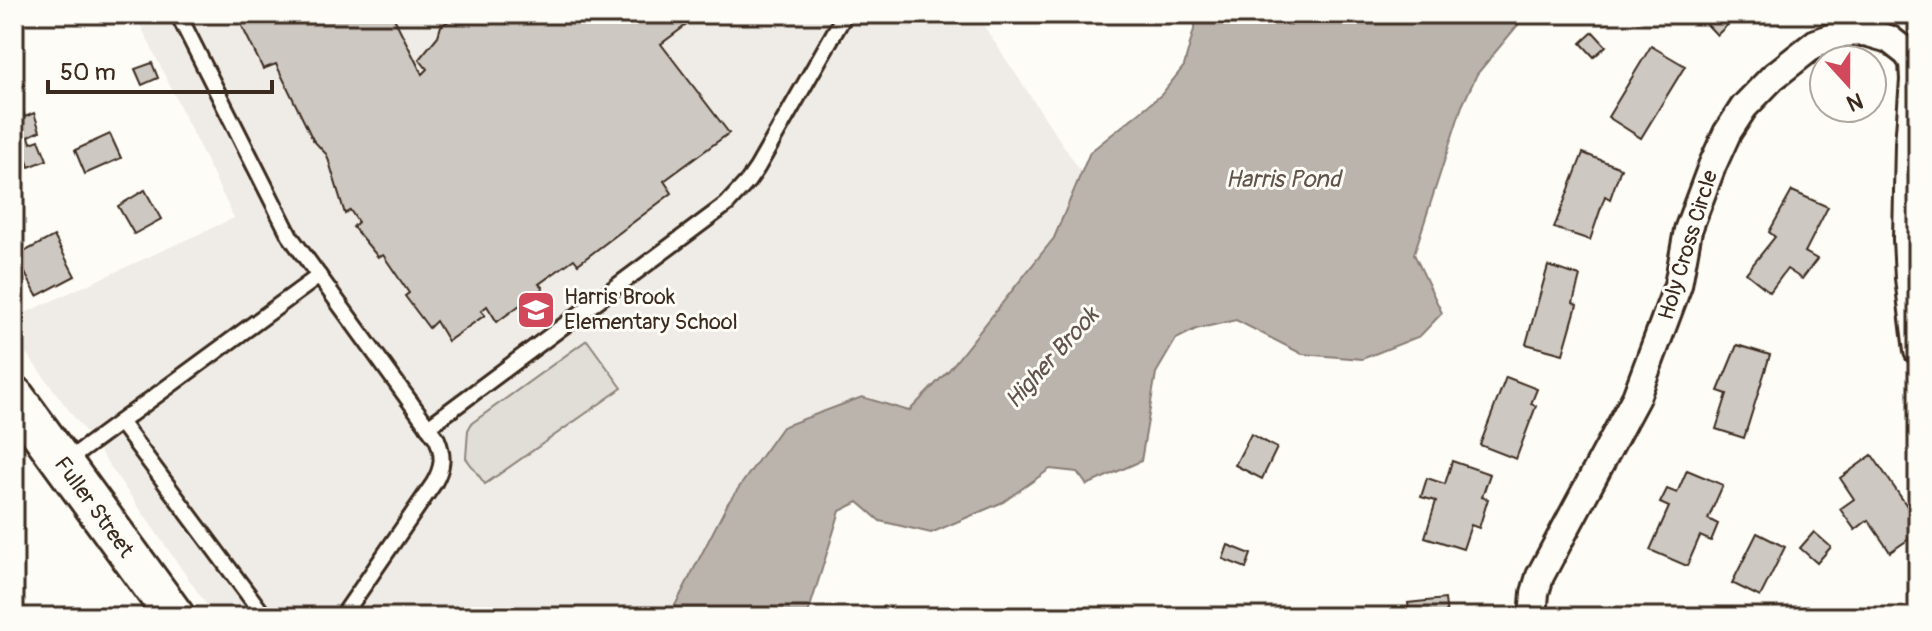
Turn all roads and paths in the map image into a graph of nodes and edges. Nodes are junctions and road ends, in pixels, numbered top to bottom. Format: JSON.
{"nodes":[{"id":1,"x":178,"y":14,"type":"edge"},
{"id":2,"x":845,"y":14,"type":"edge"},
{"id":3,"x":319,"y":276,"type":"junction"},
{"id":4,"x":1918,"y":351,"type":"edge"},
{"id":5,"x":14,"y":396,"type":"edge"},
{"id":6,"x":120,"y":422,"type":"junction"},
{"id":7,"x":428,"y":427,"type":"junction"},
{"id":8,"x":63,"y":464,"type":"junction"},
{"id":9,"x":175,"y":617,"type":"edge"},
{"id":10,"x":265,"y":617,"type":"edge"},
{"id":11,"x":342,"y":617,"type":"edge"},
{"id":12,"x":1533,"y":617,"type":"edge"}],
"edges":[{"from":1,"to":3,"type":"lane"},
{"from":2,"to":7,"type":"lane"},
{"from":3,"to":6,"type":"lane"},
{"from":3,"to":7,"type":"lane"},
{"from":4,"to":12,"type":"street","name":"Holy Cross Circle"},
{"from":5,"to":8,"type":"street","name":"Fuller Street"},
{"from":6,"to":8,"type":"lane"},
{"from":6,"to":10,"type":"lane"},
{"from":7,"to":11,"type":"lane"},
{"from":8,"to":9,"type":"street","name":"Fuller Street"}]}
